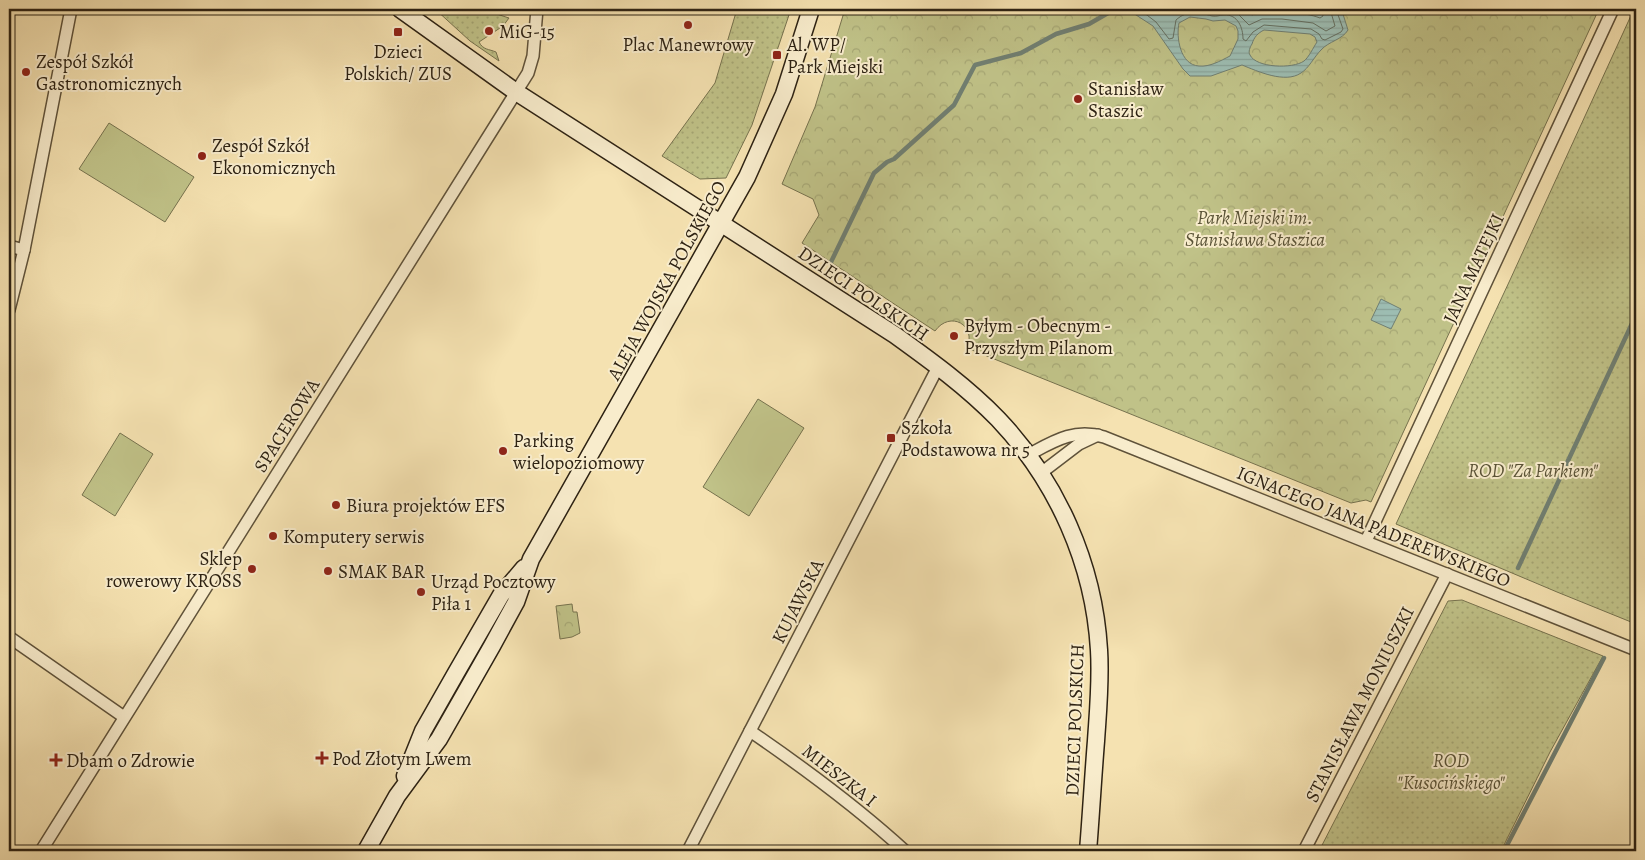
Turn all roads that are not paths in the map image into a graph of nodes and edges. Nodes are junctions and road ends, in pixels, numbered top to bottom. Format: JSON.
{"nodes":[{"id":1,"x":72,"y":9,"type":"edge"},
{"id":2,"x":400,"y":9,"type":"edge"},
{"id":3,"x":537,"y":9,"type":"edge"},
{"id":4,"x":811,"y":9,"type":"edge"},
{"id":5,"x":1614,"y":9,"type":"edge"},
{"id":6,"x":516,"y":92,"type":"junction"},
{"id":7,"x":722,"y":223,"type":"junction"},
{"id":8,"x":9,"y":246,"type":"edge"},
{"id":9,"x":24,"y":250,"type":"junction"},
{"id":10,"x":9,"y":310,"type":"edge"},
{"id":11,"x":938,"y":367,"type":"junction"},
{"id":12,"x":1098,"y":435,"type":"junction"},
{"id":13,"x":1028,"y":455,"type":"junction"},
{"id":14,"x":1041,"y":473,"type":"junction"},
{"id":15,"x":1366,"y":542,"type":"junction"},
{"id":16,"x":1446,"y":574,"type":"junction"},
{"id":17,"x":9,"y":637,"type":"edge"},
{"id":18,"x":1636,"y":650,"type":"edge"},
{"id":19,"x":124,"y":717,"type":"junction"},
{"id":20,"x":750,"y":731,"type":"junction"},
{"id":21,"x":41,"y":851,"type":"edge"},
{"id":22,"x":366,"y":851,"type":"edge"},
{"id":23,"x":688,"y":851,"type":"edge"},
{"id":24,"x":905,"y":851,"type":"edge"},
{"id":25,"x":1088,"y":851,"type":"edge"},
{"id":26,"x":1304,"y":851,"type":"edge"}],
"edges":[{"from":1,"to":9,"type":"street"},
{"from":2,"to":6,"type":"street","name":"DZIECI POLSKICH"},
{"from":3,"to":6,"type":"street","name":"SPACEROWA"},
{"from":4,"to":7,"type":"street","name":"ALEJA WOJSKA POLSKIEGO"},
{"from":5,"to":15,"type":"street","name":"JANA MATEJKI"},
{"from":6,"to":7,"type":"street","name":"DZIECI POLSKICH"},
{"from":6,"to":19,"type":"street","name":"SPACEROWA"},
{"from":7,"to":11,"type":"street","name":"DZIECI POLSKICH"},
{"from":7,"to":22,"type":"street","name":"ALEJA WOJSKA POLSKIEGO"},
{"from":8,"to":9,"type":"street"},
{"from":9,"to":10,"type":"street"},
{"from":11,"to":13,"type":"street","name":"DZIECI POLSKICH"},
{"from":11,"to":20,"type":"street","name":"KUJAWSKA"},
{"from":12,"to":13,"type":"street","name":"IGNACEGO JANA PADEREWSKIEGO"},
{"from":12,"to":14,"type":"street"},
{"from":12,"to":15,"type":"street","name":"IGNACEGO JANA PADEREWSKIEGO"},
{"from":13,"to":14,"type":"street","name":"DZIECI POLSKICH"},
{"from":14,"to":25,"type":"street","name":"DZIECI POLSKICH"},
{"from":15,"to":16,"type":"street","name":"IGNACEGO JANA PADEREWSKIEGO"},
{"from":16,"to":18,"type":"street","name":"IGNACEGO JANA PADEREWSKIEGO"},
{"from":16,"to":26,"type":"street","name":"STANISŁAWA MONIUSZKI"},
{"from":17,"to":19,"type":"street"},
{"from":19,"to":21,"type":"street","name":"SPACEROWA"},
{"from":20,"to":23,"type":"street","name":"KUJAWSKA"},
{"from":20,"to":24,"type":"street","name":"MIESZKA I"}]}
